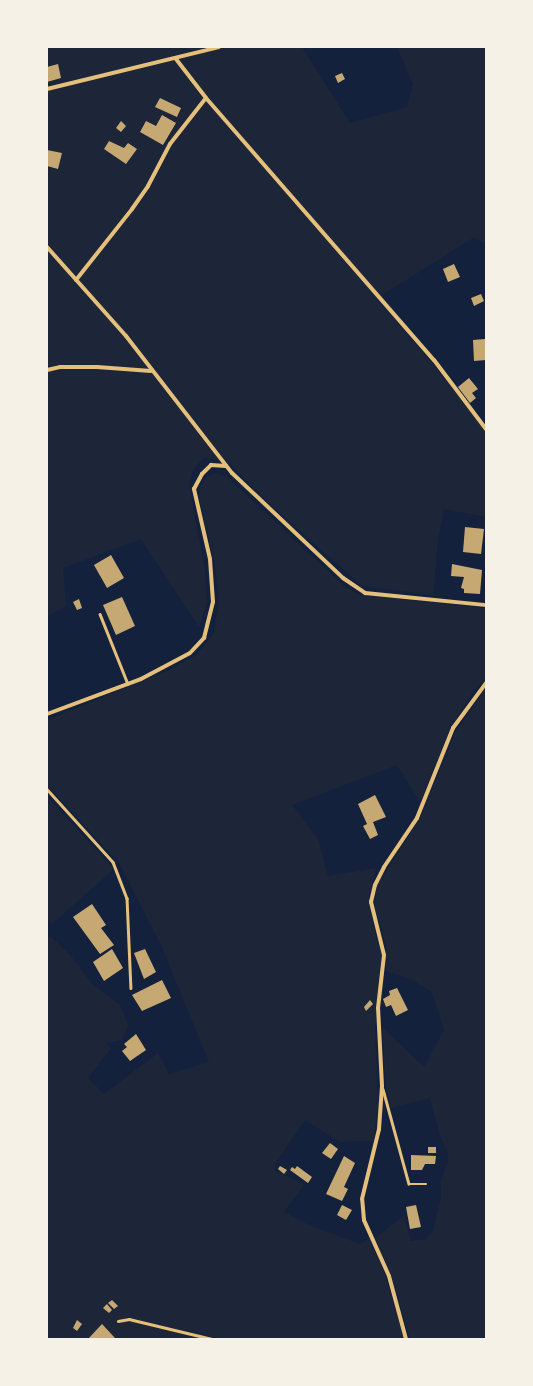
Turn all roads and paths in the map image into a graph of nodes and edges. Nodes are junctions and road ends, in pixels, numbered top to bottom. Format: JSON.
{"nodes":[{"id":1,"x":219,"y":47,"type":"edge"},
{"id":2,"x":176,"y":59,"type":"junction"},
{"id":3,"x":47,"y":89,"type":"edge"},
{"id":4,"x":206,"y":98,"type":"junction"},
{"id":5,"x":47,"y":247,"type":"edge"},
{"id":6,"x":76,"y":280,"type":"junction"},
{"id":7,"x":47,"y":370,"type":"edge"},
{"id":8,"x":151,"y":371,"type":"junction"},
{"id":9,"x":486,"y":429,"type":"edge"},
{"id":10,"x":226,"y":466,"type":"junction"},
{"id":11,"x":486,"y":605,"type":"edge"},
{"id":12,"x":100,"y":614,"type":"dead end"},
{"id":13,"x":486,"y":683,"type":"edge"},
{"id":14,"x":128,"y":684,"type":"junction"},
{"id":15,"x":47,"y":714,"type":"edge"},
{"id":16,"x":47,"y":789,"type":"edge"},
{"id":17,"x":131,"y":988,"type":"dead end"},
{"id":18,"x":382,"y":1086,"type":"junction"},
{"id":19,"x":426,"y":1184,"type":"dead end"},
{"id":20,"x":118,"y":1320,"type":"dead end"},
{"id":21,"x":212,"y":1339,"type":"edge"},
{"id":22,"x":406,"y":1339,"type":"edge"}],
"edges":[{"from":1,"to":2,"type":"street"},
{"from":2,"to":3,"type":"street"},
{"from":2,"to":4,"type":"street"},
{"from":4,"to":6,"type":"street"},
{"from":4,"to":9,"type":"street"},
{"from":5,"to":6,"type":"street"},
{"from":6,"to":8,"type":"street"},
{"from":7,"to":8,"type":"street"},
{"from":8,"to":10,"type":"street"},
{"from":10,"to":11,"type":"street"},
{"from":10,"to":14,"type":"street"},
{"from":12,"to":14,"type":"lane"},
{"from":13,"to":18,"type":"street"},
{"from":14,"to":15,"type":"street"},
{"from":16,"to":17,"type":"lane"},
{"from":18,"to":19,"type":"lane"},
{"from":18,"to":22,"type":"street"},
{"from":20,"to":21,"type":"lane"}]}
